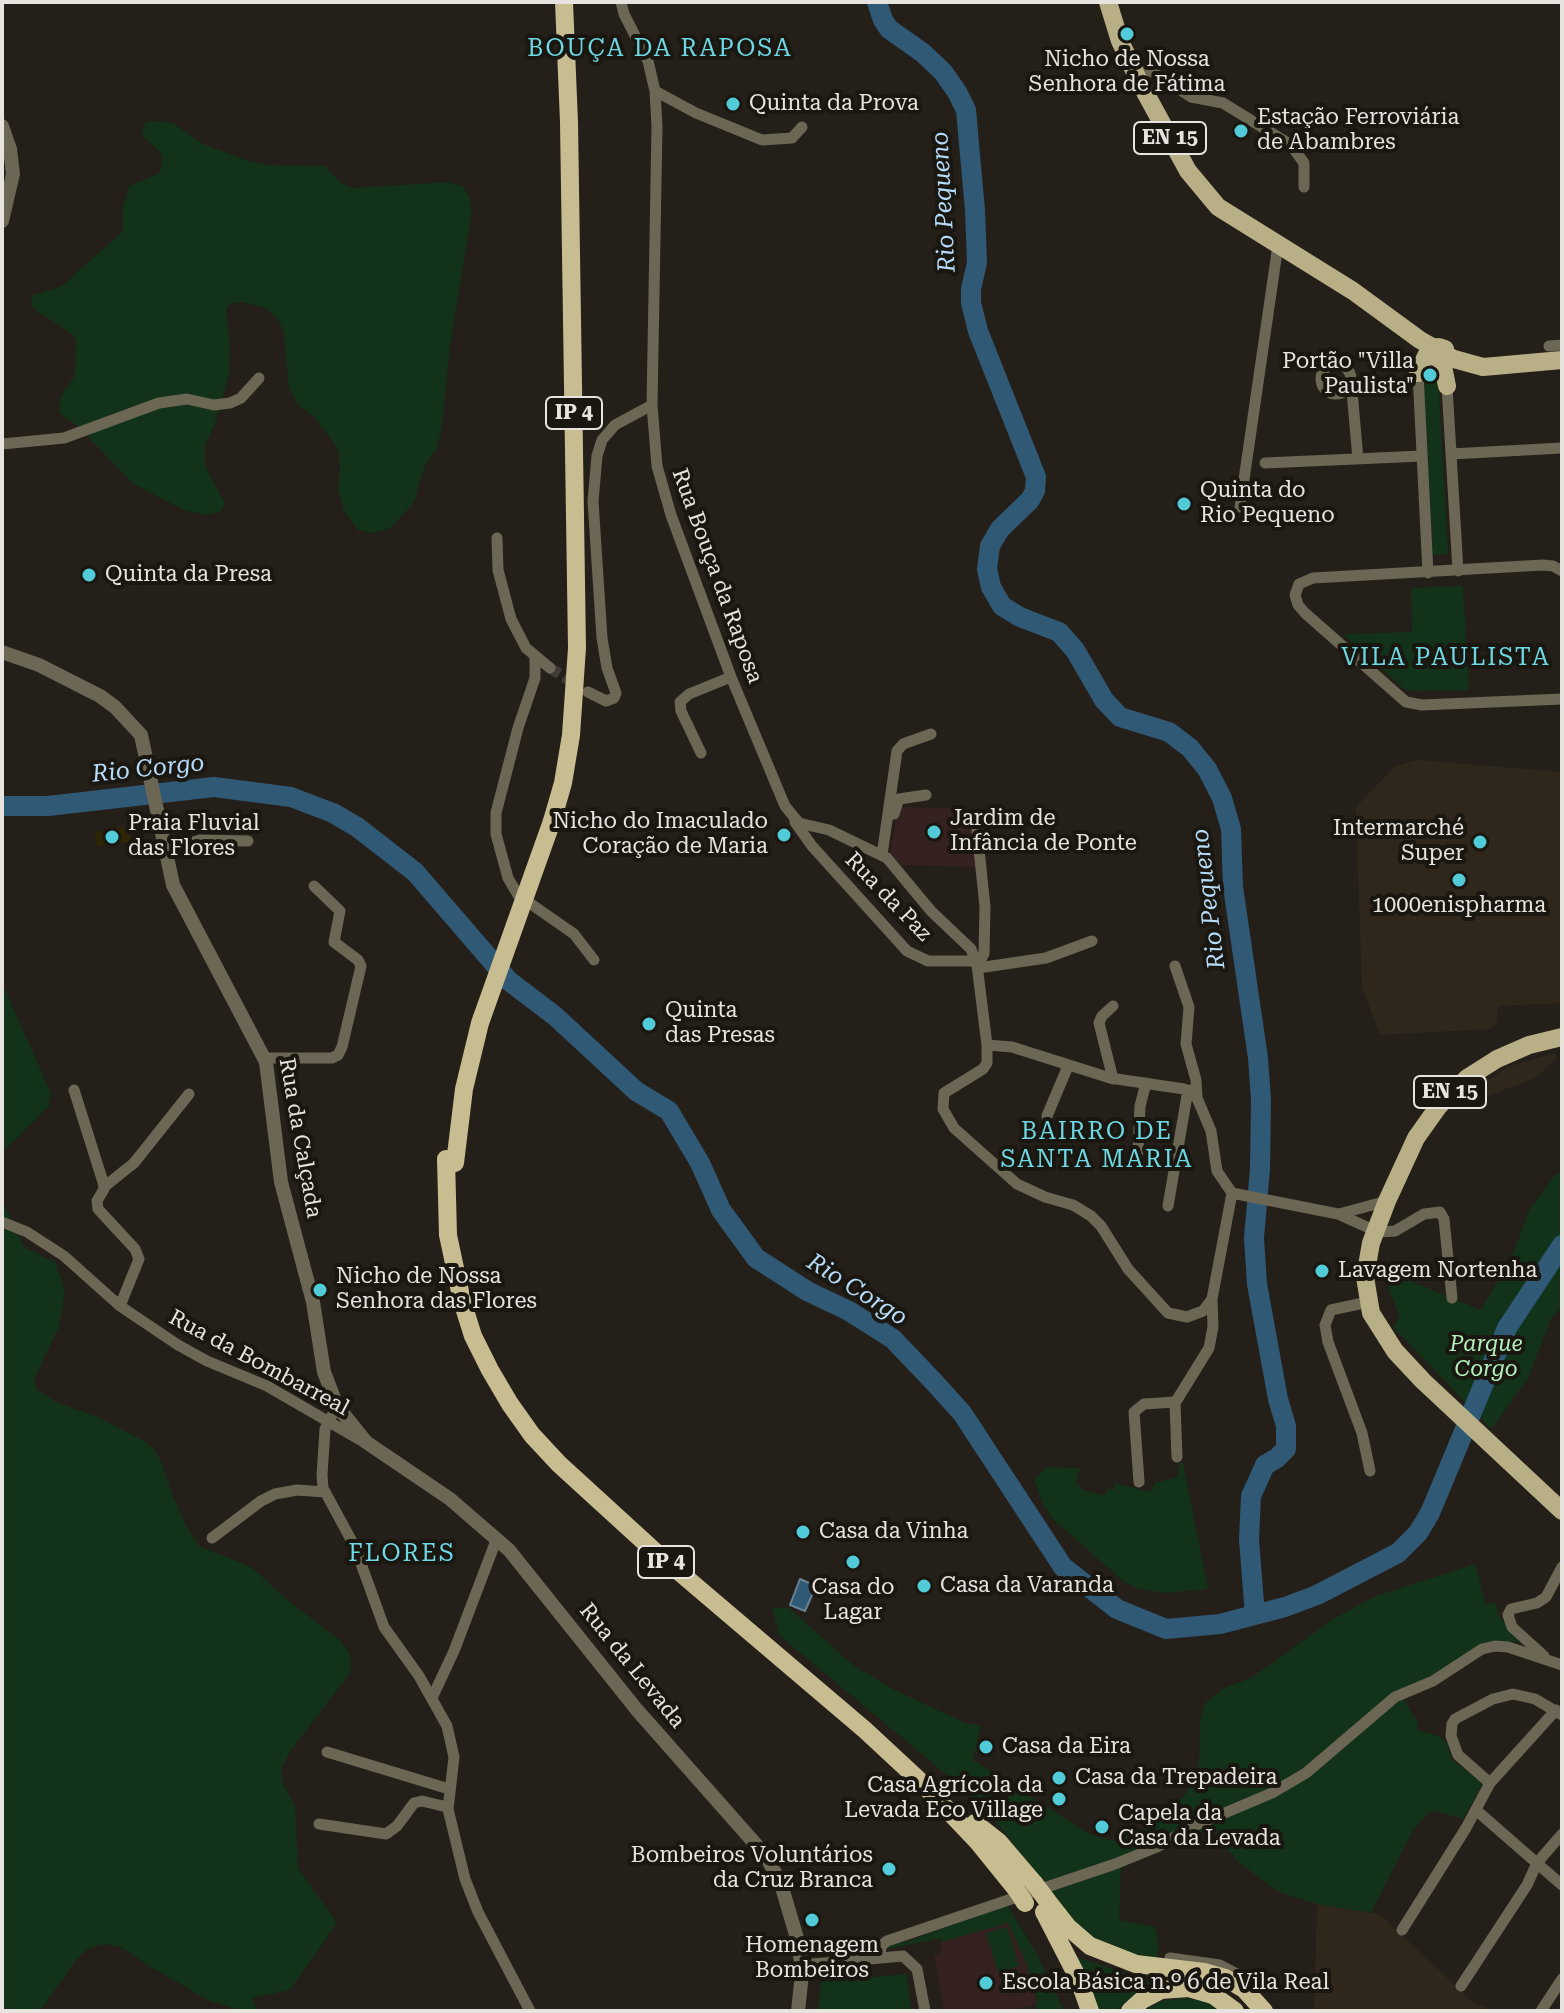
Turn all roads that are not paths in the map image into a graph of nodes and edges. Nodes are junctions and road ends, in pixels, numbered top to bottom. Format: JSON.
{"nodes":[{"id":1,"x":553,"y":2,"type":"edge"},
{"id":2,"x":564,"y":2,"type":"edge"},
{"id":3,"x":621,"y":2,"type":"edge"},
{"id":4,"x":1108,"y":2,"type":"edge"},
{"id":5,"x":1134,"y":72,"type":"junction"},
{"id":6,"x":655,"y":91,"type":"junction"},
{"id":7,"x":2,"y":126,"type":"edge"},
{"id":8,"x":802,"y":127,"type":"dead end"},
{"id":9,"x":1304,"y":187,"type":"dead end"},
{"id":10,"x":2,"y":221,"type":"edge"},
{"id":11,"x":1276,"y":243,"type":"junction"},
{"id":12,"x":1353,"y":291,"type":"junction"},
{"id":13,"x":1400,"y":326,"type":"junction"},
{"id":14,"x":1420,"y":328,"type":"junction"},
{"id":15,"x":1435,"y":349,"type":"junction"},
{"id":16,"x":1558,"y":350,"type":"edge"},
{"id":17,"x":1475,"y":362,"type":"junction"},
{"id":18,"x":1418,"y":373,"type":"junction"},
{"id":19,"x":259,"y":378,"type":"dead end"},
{"id":20,"x":1351,"y":380,"type":"junction"},
{"id":21,"x":1447,"y":386,"type":"junction"},
{"id":22,"x":1338,"y":394,"type":"junction"},
{"id":23,"x":1354,"y":403,"type":"junction"},
{"id":24,"x":652,"y":405,"type":"junction"},
{"id":25,"x":2,"y":444,"type":"edge"},
{"id":26,"x":1562,"y":448,"type":"edge"},
{"id":27,"x":1451,"y":454,"type":"junction"},
{"id":28,"x":1422,"y":456,"type":"junction"},
{"id":29,"x":1358,"y":459,"type":"junction"},
{"id":30,"x":1265,"y":463,"type":"dead end"},
{"id":31,"x":1240,"y":507,"type":"dead end"},
{"id":32,"x":497,"y":538,"type":"dead end"},
{"id":33,"x":1458,"y":571,"type":"junction"},
{"id":34,"x":1562,"y":571,"type":"edge"},
{"id":35,"x":1428,"y":573,"type":"junction"},
{"id":36,"x":2,"y":652,"type":"edge"},
{"id":37,"x":535,"y":657,"type":"junction"},
{"id":38,"x":550,"y":668,"type":"tunnel mouth"},
{"id":39,"x":731,"y":677,"type":"junction"},
{"id":40,"x":588,"y":692,"type":"tunnel mouth"},
{"id":41,"x":1562,"y":699,"type":"edge"},
{"id":42,"x":931,"y":734,"type":"dead end"},
{"id":43,"x":701,"y":753,"type":"dead end"},
{"id":44,"x":926,"y":795,"type":"dead end"},
{"id":45,"x":793,"y":818,"type":"junction"},
{"id":46,"x":548,"y":820,"type":"junction"},
{"id":47,"x":977,"y":830,"type":"dead end"},
{"id":48,"x":248,"y":841,"type":"dead end"},
{"id":49,"x":165,"y":849,"type":"junction"},
{"id":50,"x":884,"y":856,"type":"junction"},
{"id":51,"x":314,"y":886,"type":"dead end"},
{"id":52,"x":1092,"y":941,"type":"dead end"},
{"id":53,"x":594,"y":960,"type":"dead end"},
{"id":54,"x":977,"y":965,"type":"junction"},
{"id":55,"x":1175,"y":966,"type":"dead end"},
{"id":56,"x":1113,"y":1006,"type":"dead end"},
{"id":57,"x":1562,"y":1037,"type":"edge"},
{"id":58,"x":987,"y":1045,"type":"junction"},
{"id":59,"x":265,"y":1058,"type":"junction"},
{"id":60,"x":1068,"y":1066,"type":"junction"},
{"id":61,"x":1113,"y":1079,"type":"junction"},
{"id":62,"x":1146,"y":1083,"type":"junction"},
{"id":63,"x":74,"y":1090,"type":"dead end"},
{"id":64,"x":189,"y":1094,"type":"dead end"},
{"id":65,"x":1193,"y":1094,"type":"junction"},
{"id":66,"x":1047,"y":1116,"type":"dead end"},
{"id":67,"x":1138,"y":1152,"type":"dead end"},
{"id":68,"x":450,"y":1161,"type":"junction"},
{"id":69,"x":104,"y":1187,"type":"junction"},
{"id":70,"x":1232,"y":1193,"type":"junction"},
{"id":71,"x":1387,"y":1201,"type":"junction"},
{"id":72,"x":1168,"y":1206,"type":"dead end"},
{"id":73,"x":1338,"y":1214,"type":"junction"},
{"id":74,"x":2,"y":1222,"type":"edge"},
{"id":75,"x":1375,"y":1231,"type":"junction"},
{"id":76,"x":1452,"y":1298,"type":"dead end"},
{"id":77,"x":1212,"y":1299,"type":"junction"},
{"id":78,"x":1368,"y":1302,"type":"junction"},
{"id":79,"x":120,"y":1306,"type":"junction"},
{"id":80,"x":1175,"y":1402,"type":"junction"},
{"id":81,"x":337,"y":1406,"type":"junction"},
{"id":82,"x":328,"y":1421,"type":"junction"},
{"id":83,"x":383,"y":1454,"type":"junction"},
{"id":84,"x":1177,"y":1457,"type":"dead end"},
{"id":85,"x":1370,"y":1471,"type":"dead end"},
{"id":86,"x":1139,"y":1482,"type":"dead end"},
{"id":87,"x":325,"y":1492,"type":"junction"},
{"id":88,"x":1562,"y":1511,"type":"edge"},
{"id":89,"x":212,"y":1538,"type":"dead end"},
{"id":90,"x":497,"y":1538,"type":"junction"},
{"id":91,"x":1562,"y":1567,"type":"edge"},
{"id":92,"x":1548,"y":1659,"type":"junction"},
{"id":93,"x":1562,"y":1665,"type":"edge"},
{"id":94,"x":432,"y":1698,"type":"junction"},
{"id":95,"x":1559,"y":1713,"type":"edge"},
{"id":96,"x":327,"y":1752,"type":"dead end"},
{"id":97,"x":1490,"y":1783,"type":"junction"},
{"id":98,"x":449,"y":1789,"type":"junction"},
{"id":99,"x":447,"y":1807,"type":"junction"},
{"id":100,"x":1476,"y":1810,"type":"junction"},
{"id":101,"x":319,"y":1824,"type":"dead end"},
{"id":102,"x":1562,"y":1834,"type":"edge"},
{"id":103,"x":1537,"y":1863,"type":"junction"},
{"id":104,"x":1562,"y":1885,"type":"edge"},
{"id":105,"x":1030,"y":1893,"type":"junction"},
{"id":106,"x":1402,"y":1930,"type":"dead end"},
{"id":107,"x":880,"y":1957,"type":"junction"},
{"id":108,"x":1170,"y":1958,"type":"dead end"},
{"id":109,"x":802,"y":1965,"type":"junction"},
{"id":110,"x":1562,"y":1979,"type":"edge"},
{"id":111,"x":1461,"y":1986,"type":"dead end"},
{"id":112,"x":530,"y":2011,"type":"edge"},
{"id":113,"x":798,"y":2011,"type":"edge"},
{"id":114,"x":925,"y":2011,"type":"edge"},
{"id":115,"x":1081,"y":2011,"type":"edge"},
{"id":116,"x":1090,"y":2011,"type":"edge"},
{"id":117,"x":1130,"y":2011,"type":"edge"},
{"id":118,"x":1235,"y":2011,"type":"edge"},
{"id":119,"x":1264,"y":2011,"type":"edge"},
{"id":120,"x":1270,"y":2011,"type":"edge"},
{"id":121,"x":1541,"y":2011,"type":"edge"}],
"edges":[{"from":1,"to":46,"type":"highway","number":"IP 4"},
{"from":2,"to":46,"type":"highway","number":"IP 4"},
{"from":3,"to":6,"type":"street","name":"Rua Bouça da Raposa"},
{"from":4,"to":5,"type":"main road","number":"EN 15"},
{"from":5,"to":9,"type":"street"},
{"from":5,"to":11,"type":"main road","number":"EN 15"},
{"from":6,"to":8,"type":"street"},
{"from":6,"to":24,"type":"street","name":"Rua Bouça da Raposa"},
{"from":7,"to":10,"type":"street"},
{"from":11,"to":12,"type":"main road","number":"EN 15"},
{"from":11,"to":31,"type":"street"},
{"from":12,"to":13,"type":"main road","number":"EN 15"},
{"from":12,"to":14,"type":"main road","number":"EN 15"},
{"from":13,"to":15,"type":"main road","number":"EN 15"},
{"from":13,"to":18,"type":"main road"},
{"from":14,"to":15,"type":"main road"},
{"from":14,"to":17,"type":"main road","number":"EN 15"},
{"from":15,"to":17,"type":"main road","number":"EN 15"},
{"from":15,"to":18,"type":"main road"},
{"from":15,"to":21,"type":"main road"},
{"from":16,"to":17,"type":"main road","number":"EN 15"},
{"from":17,"to":21,"type":"main road"},
{"from":18,"to":28,"type":"street"},
{"from":19,"to":25,"type":"street"},
{"from":20,"to":22,"type":"street"},
{"from":20,"to":22,"type":"street"},
{"from":20,"to":23,"type":"street"},
{"from":21,"to":27,"type":"street"},
{"from":22,"to":23,"type":"street"},
{"from":23,"to":29,"type":"street"},
{"from":24,"to":39,"type":"street","name":"Rua Bouça da Raposa"},
{"from":24,"to":40,"type":"street"},
{"from":26,"to":27,"type":"street"},
{"from":27,"to":33,"type":"street"},
{"from":28,"to":29,"type":"street"},
{"from":28,"to":35,"type":"street"},
{"from":29,"to":30,"type":"street"},
{"from":32,"to":37,"type":"street"},
{"from":33,"to":34,"type":"street"},
{"from":33,"to":35,"type":"street"},
{"from":35,"to":41,"type":"street"},
{"from":36,"to":49,"type":"street","name":"Rua da Calçada"},
{"from":37,"to":38,"type":"street"},
{"from":37,"to":53,"type":"street"},
{"from":39,"to":43,"type":"street"},
{"from":39,"to":45,"type":"street","name":"Rua Bouça da Raposa"},
{"from":42,"to":50,"type":"street"},
{"from":44,"to":50,"type":"street"},
{"from":45,"to":50,"type":"street"},
{"from":45,"to":54,"type":"street","name":"Rua da Paz"},
{"from":46,"to":68,"type":"highway","number":"IP 4","bridge":true},
{"from":47,"to":54,"type":"street"},
{"from":48,"to":49,"type":"street"},
{"from":49,"to":59,"type":"street","name":"Rua da Calçada"},
{"from":50,"to":54,"type":"street"},
{"from":51,"to":59,"type":"street"},
{"from":52,"to":54,"type":"street","name":"Rua da Paz"},
{"from":54,"to":58,"type":"street"},
{"from":55,"to":65,"type":"street"},
{"from":56,"to":61,"type":"street"},
{"from":57,"to":71,"type":"main road","number":"EN 15"},
{"from":58,"to":60,"type":"street"},
{"from":58,"to":77,"type":"street"},
{"from":59,"to":81,"type":"street","name":"Rua da Calçada"},
{"from":60,"to":61,"type":"street"},
{"from":60,"to":66,"type":"street"},
{"from":61,"to":62,"type":"street"},
{"from":62,"to":65,"type":"street"},
{"from":62,"to":67,"type":"street"},
{"from":63,"to":69,"type":"street"},
{"from":64,"to":69,"type":"street"},
{"from":65,"to":70,"type":"street"},
{"from":65,"to":72,"type":"street"},
{"from":68,"to":105,"type":"highway","number":"IP 4"},
{"from":68,"to":105,"type":"highway","number":"IP 4"},
{"from":69,"to":79,"type":"street"},
{"from":70,"to":73,"type":"street"},
{"from":70,"to":77,"type":"street"},
{"from":71,"to":73,"type":"street"},
{"from":71,"to":75,"type":"main road","number":"EN 15"},
{"from":73,"to":75,"type":"street"},
{"from":74,"to":79,"type":"street","name":"Rua da Bombarreal"},
{"from":75,"to":76,"type":"street"},
{"from":75,"to":78,"type":"main road","number":"EN 15"},
{"from":77,"to":80,"type":"street"},
{"from":78,"to":85,"type":"street"},
{"from":78,"to":88,"type":"main road","number":"EN 15"},
{"from":79,"to":82,"type":"street","name":"Rua da Bombarreal"},
{"from":80,"to":84,"type":"street"},
{"from":80,"to":86,"type":"street"},
{"from":81,"to":82,"type":"street"},
{"from":81,"to":83,"type":"street","name":"Rua da Levada"},
{"from":82,"to":83,"type":"street","name":"Rua da Bombarreal"},
{"from":82,"to":87,"type":"street"},
{"from":83,"to":90,"type":"street","name":"Rua da Levada"},
{"from":87,"to":89,"type":"street"},
{"from":87,"to":94,"type":"street"},
{"from":90,"to":94,"type":"street"},
{"from":90,"to":109,"type":"street","name":"Rua da Levada"},
{"from":91,"to":92,"type":"street"},
{"from":92,"to":93,"type":"street"},
{"from":92,"to":107,"type":"street"},
{"from":94,"to":98,"type":"street"},
{"from":95,"to":97,"type":"street"},
{"from":95,"to":97,"type":"street"},
{"from":96,"to":98,"type":"street"},
{"from":97,"to":100,"type":"street"},
{"from":98,"to":99,"type":"street"},
{"from":99,"to":101,"type":"street"},
{"from":99,"to":112,"type":"street"},
{"from":100,"to":103,"type":"street"},
{"from":100,"to":106,"type":"street"},
{"from":102,"to":103,"type":"street"},
{"from":103,"to":104,"type":"street"},
{"from":103,"to":111,"type":"street"},
{"from":105,"to":115,"type":"highway","number":"IP 4"},
{"from":105,"to":116,"type":"highway","number":"IP 4"},
{"from":105,"to":119,"type":"highway"},
{"from":107,"to":109,"type":"street"},
{"from":107,"to":114,"type":"street"},
{"from":108,"to":120,"type":"street"},
{"from":109,"to":113,"type":"street","name":"Rua da Levada"},
{"from":110,"to":121,"type":"street"},
{"from":117,"to":118,"type":"highway"}]}
